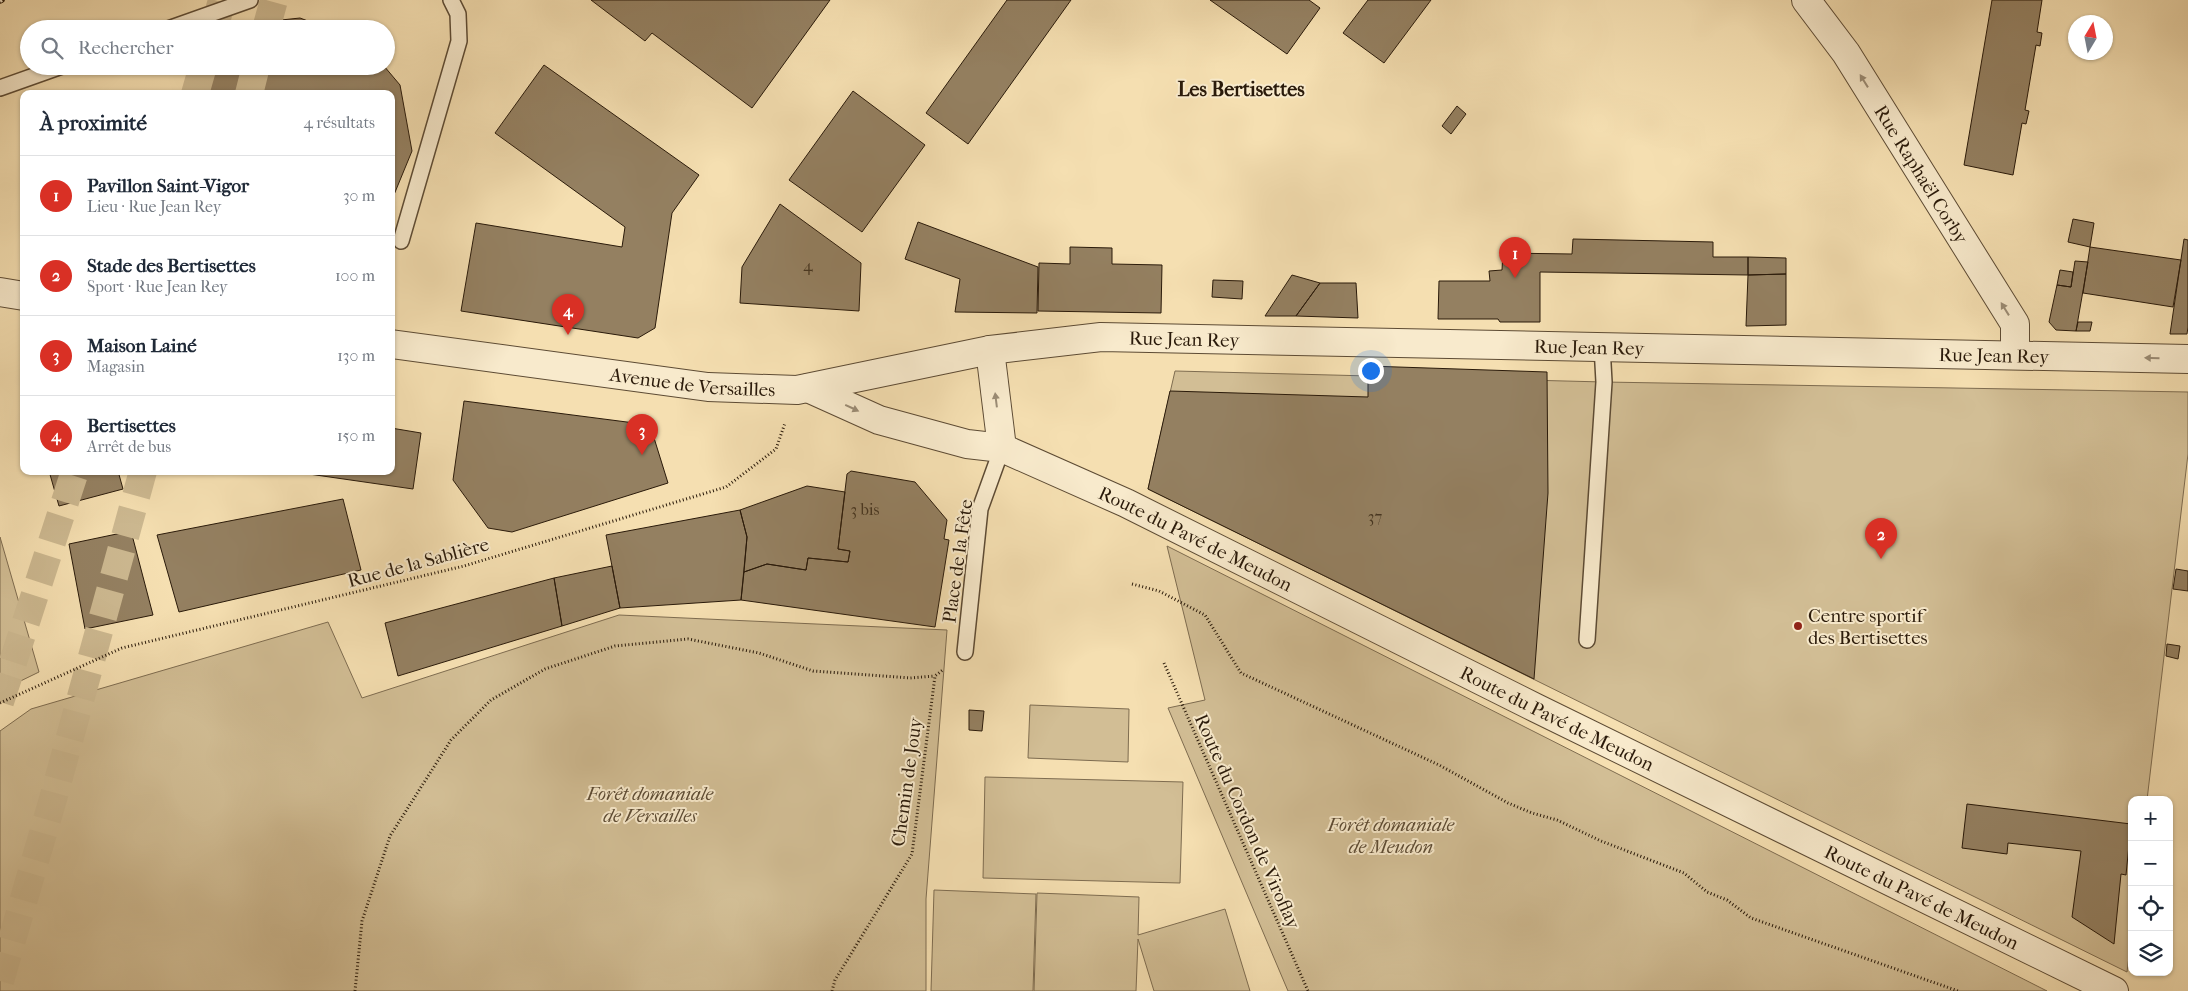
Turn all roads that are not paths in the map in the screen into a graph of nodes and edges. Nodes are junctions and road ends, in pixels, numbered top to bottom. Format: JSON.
{"nodes":[{"id":1,"x":250,"y":0,"type":"edge"},
{"id":2,"x":450,"y":0,"type":"edge"},
{"id":3,"x":1806,"y":0,"type":"edge"},
{"id":4,"x":193,"y":20,"type":"edge"},
{"id":5,"x":37,"y":75,"type":"edge"},
{"id":6,"x":0,"y":88,"type":"edge"},
{"id":7,"x":401,"y":241,"type":"dead end"},
{"id":8,"x":0,"y":292,"type":"edge"},
{"id":9,"x":20,"y":295,"type":"edge"},
{"id":10,"x":395,"y":345,"type":"edge"},
{"id":11,"x":1602,"y":346,"type":"junction"},
{"id":12,"x":990,"y":350,"type":"junction"},
{"id":13,"x":2015,"y":355,"type":"junction"},
{"id":14,"x":2188,"y":359,"type":"edge"},
{"id":15,"x":802,"y":389,"type":"junction"},
{"id":16,"x":1002,"y":448,"type":"junction"},
{"id":17,"x":1587,"y":640,"type":"dead end"},
{"id":18,"x":965,"y":652,"type":"dead end"},
{"id":19,"x":2114,"y":991,"type":"edge"}],
"edges":[{"from":1,"to":4,"type":"lane"},
{"from":2,"to":7,"type":"lane"},
{"from":13,"to":3,"type":"street","name":"Rue Raphaël Corby","one_way":true},
{"from":5,"to":6,"type":"lane"},
{"from":8,"to":9,"type":"street"},
{"from":10,"to":15,"type":"street","name":"Avenue de Versailles"},
{"from":11,"to":12,"type":"street","name":"Rue Jean Rey"},
{"from":11,"to":13,"type":"street","name":"Rue Jean Rey"},
{"from":11,"to":17,"type":"lane"},
{"from":12,"to":15,"type":"street","name":"Avenue de Versailles"},
{"from":16,"to":12,"type":"street","one_way":true},
{"from":14,"to":13,"type":"street","name":"Rue Jean Rey","one_way":true},
{"from":15,"to":16,"type":"street","name":"Route du Pavé de Meudon","one_way":true},
{"from":16,"to":18,"type":"lane","name":"Place de la Fête"},
{"from":16,"to":19,"type":"street","name":"Route du Pavé de Meudon"}]}
